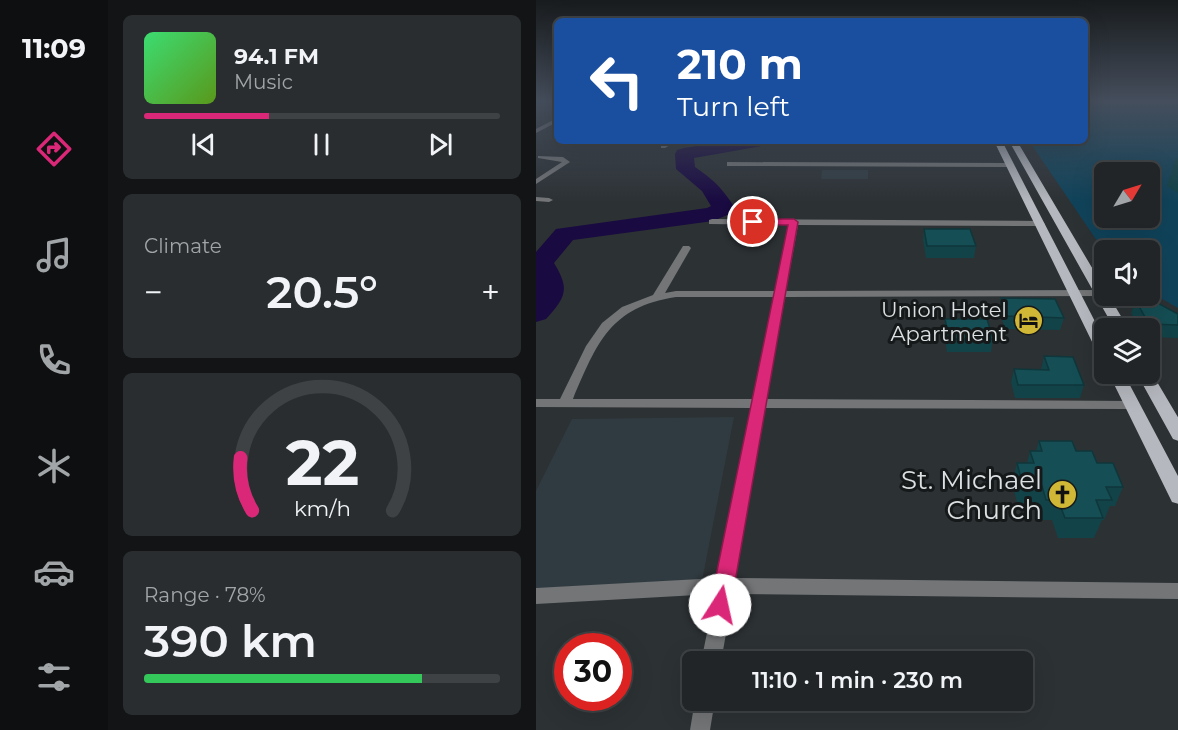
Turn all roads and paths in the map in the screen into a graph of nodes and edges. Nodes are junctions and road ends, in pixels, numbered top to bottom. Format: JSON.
{"nodes":[{"id":1,"x":668,"y":144,"type":"edge"},
{"id":2,"x":1000,"y":144,"type":"edge"},
{"id":3,"x":1015,"y":144,"type":"edge"},
{"id":4,"x":663,"y":147,"type":"dead end"},
{"id":5,"x":540,"y":157,"type":"dead end"},
{"id":6,"x":730,"y":164,"type":"dead end"},
{"id":7,"x":1012,"y":167,"type":"junction"},
{"id":8,"x":1029,"y":170,"type":"junction"},
{"id":9,"x":536,"y":182,"type":"edge"},
{"id":10,"x":536,"y":199,"type":"edge"},
{"id":11,"x":549,"y":200,"type":"dead end"},
{"id":12,"x":712,"y":222,"type":"dead end"},
{"id":13,"x":794,"y":222,"type":"junction"},
{"id":14,"x":1041,"y":224,"type":"junction"},
{"id":15,"x":686,"y":248,"type":"dead end"},
{"id":16,"x":1094,"y":278,"type":"edge"},
{"id":17,"x":1072,"y":292,"type":"junction"},
{"id":18,"x":1094,"y":293,"type":"edge"},
{"id":19,"x":782,"y":294,"type":"junction"},
{"id":20,"x":658,"y":297,"type":"junction"},
{"id":21,"x":1153,"y":306,"type":"edge"},
{"id":22,"x":1178,"y":319,"type":"edge"},
{"id":23,"x":1094,"y":333,"type":"edge"},
{"id":24,"x":1121,"y":384,"type":"edge"},
{"id":25,"x":1150,"y":384,"type":"edge"},
{"id":26,"x":759,"y":403,"type":"junction"},
{"id":27,"x":536,"y":404,"type":"edge"},
{"id":28,"x":564,"y":404,"type":"junction"},
{"id":29,"x":1133,"y":405,"type":"junction"},
{"id":30,"x":1178,"y":435,"type":"edge"},
{"id":31,"x":1178,"y":497,"type":"edge"},
{"id":32,"x":724,"y":586,"type":"junction"},
{"id":33,"x":1178,"y":591,"type":"edge"},
{"id":34,"x":536,"y":596,"type":"edge"},
{"id":35,"x":713,"y":651,"type":"edge"},
{"id":36,"x":703,"y":711,"type":"edge"},
{"id":37,"x":700,"y":730,"type":"edge"}],
"edges":[{"from":1,"to":4,"type":"street"},
{"from":2,"to":7,"type":"main road"},
{"from":3,"to":8,"type":"main road"},
{"from":5,"to":9,"type":"street"},
{"from":6,"to":7,"type":"street"},
{"from":7,"to":8,"type":"main road"},
{"from":7,"to":14,"type":"main road"},
{"from":8,"to":16,"type":"main road"},
{"from":10,"to":11,"type":"street"},
{"from":12,"to":13,"type":"street"},
{"from":13,"to":14,"type":"street"},
{"from":13,"to":19,"type":"street"},
{"from":14,"to":17,"type":"main road"},
{"from":15,"to":20,"type":"street"},
{"from":17,"to":18,"type":"street"},
{"from":17,"to":19,"type":"street"},
{"from":17,"to":23,"type":"main road"},
{"from":19,"to":20,"type":"street"},
{"from":19,"to":26,"type":"street"},
{"from":20,"to":28,"type":"street"},
{"from":21,"to":22,"type":"street"},
{"from":24,"to":29,"type":"main road"},
{"from":25,"to":30,"type":"main road"},
{"from":26,"to":28,"type":"street"},
{"from":26,"to":29,"type":"street"},
{"from":26,"to":32,"type":"street"},
{"from":27,"to":28,"type":"street"},
{"from":29,"to":31,"type":"main road"},
{"from":32,"to":33,"type":"street"},
{"from":32,"to":34,"type":"street"},
{"from":32,"to":35,"type":"street"},
{"from":36,"to":37,"type":"street"}]}
